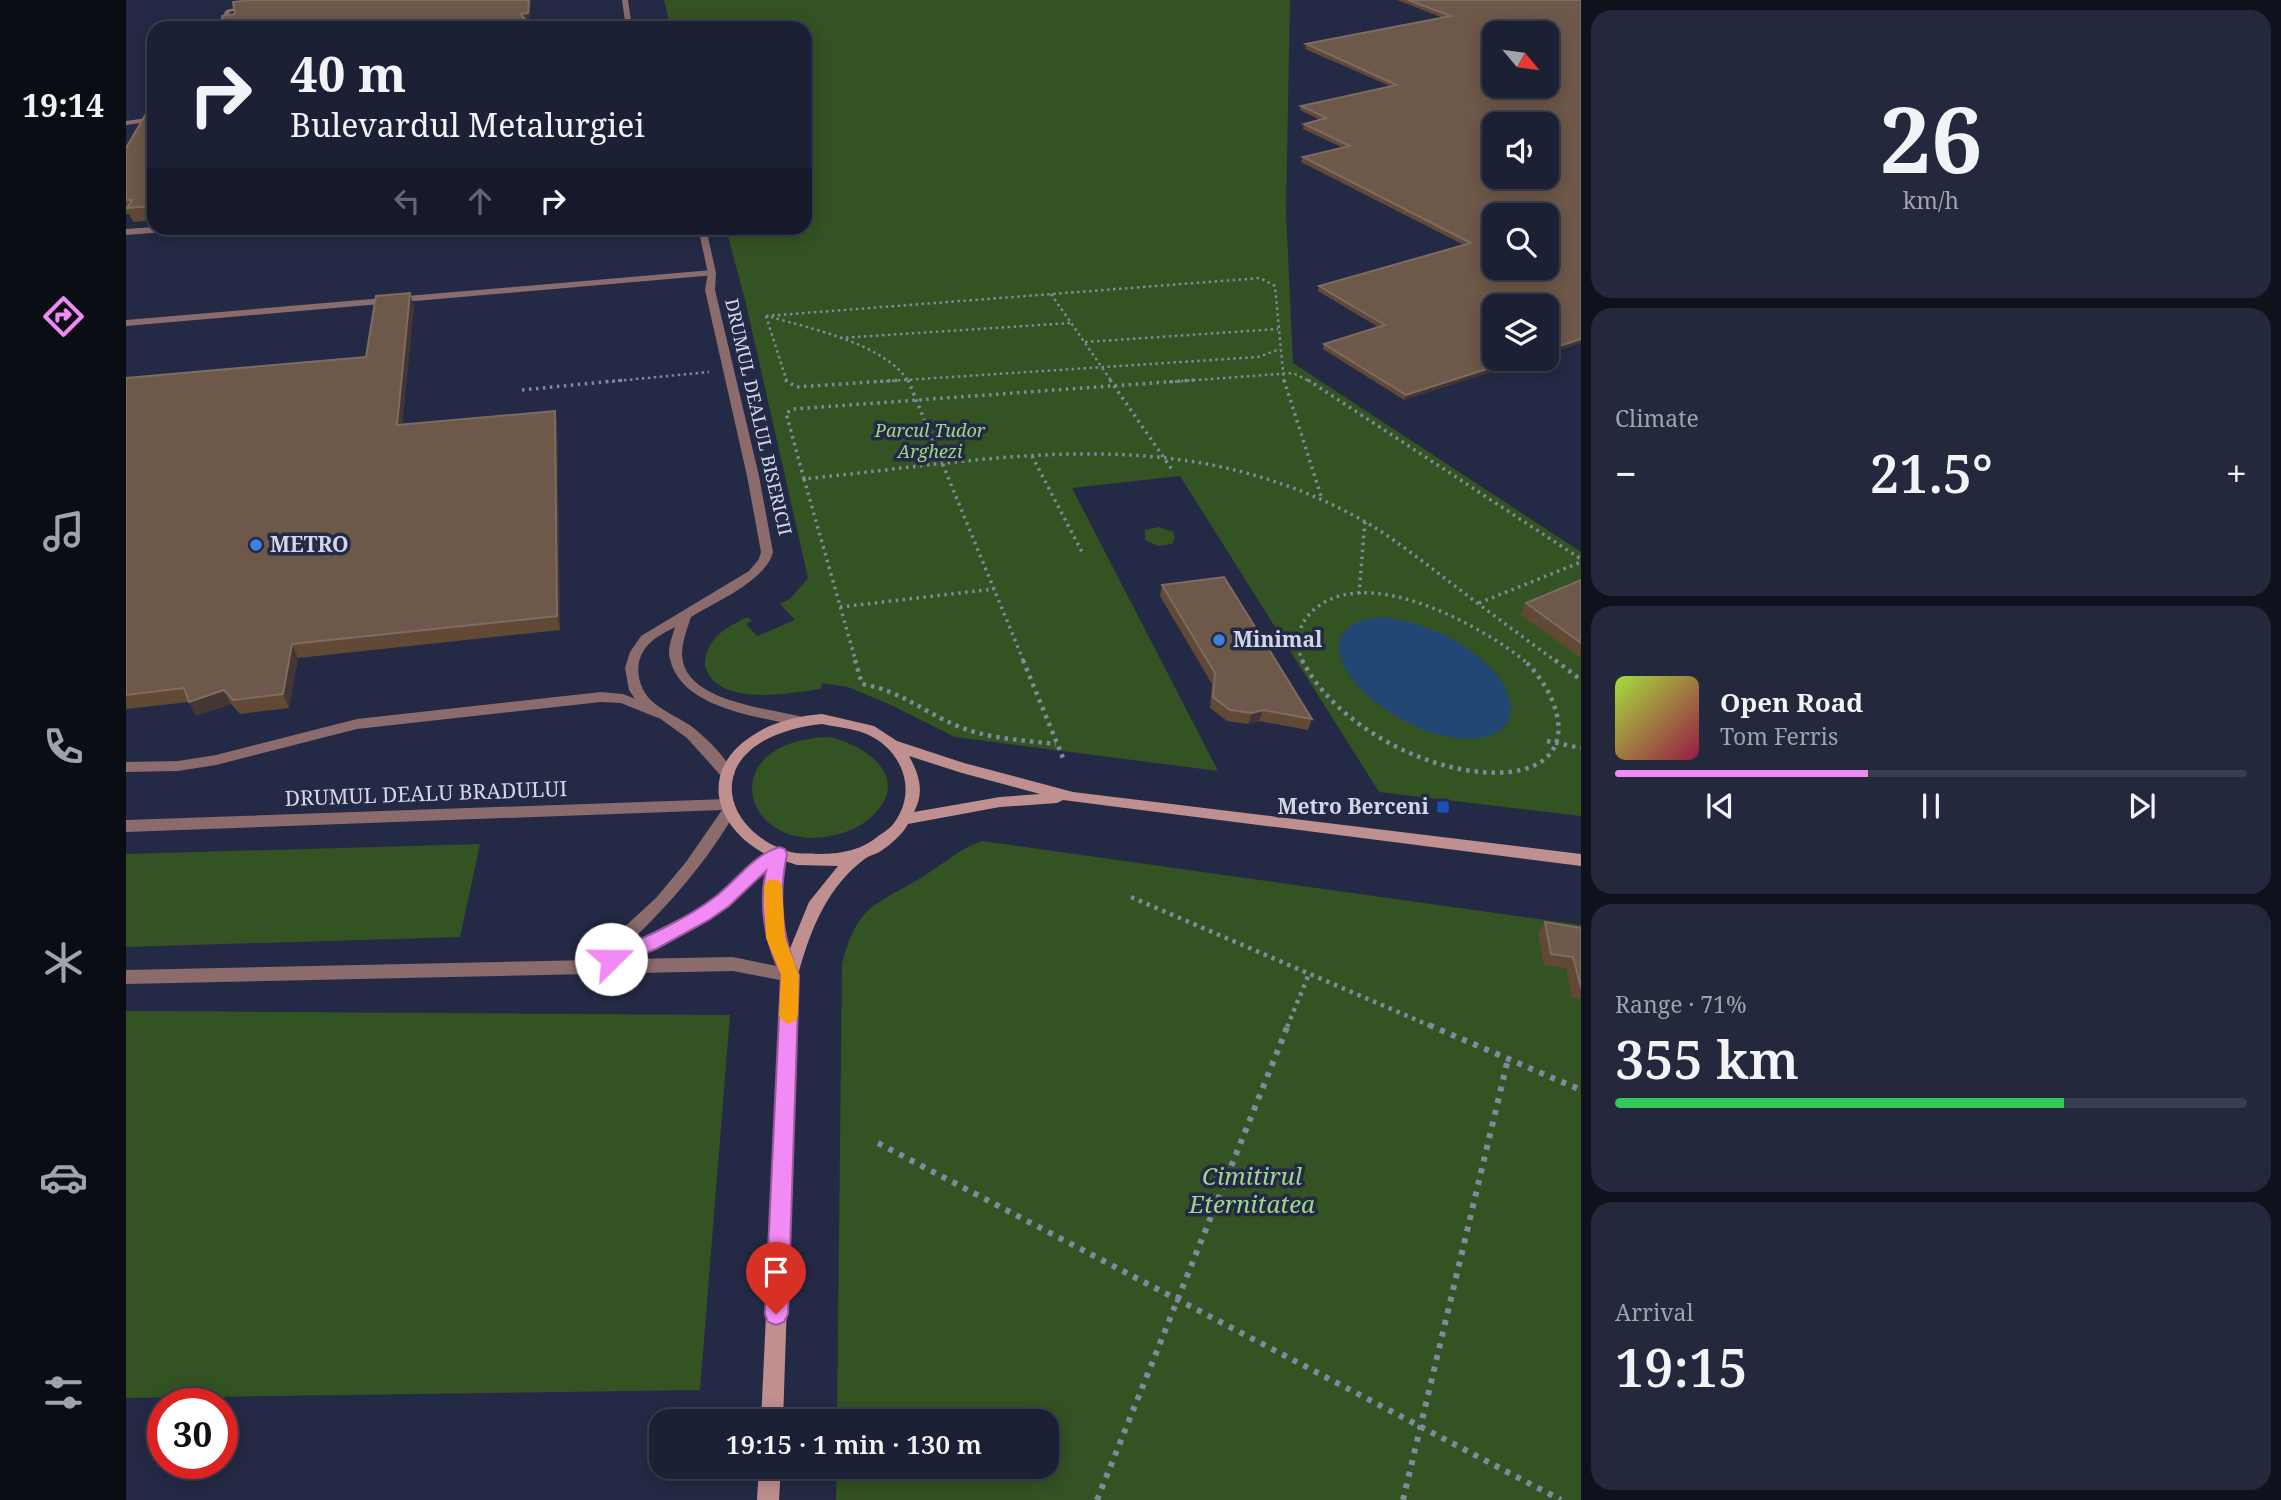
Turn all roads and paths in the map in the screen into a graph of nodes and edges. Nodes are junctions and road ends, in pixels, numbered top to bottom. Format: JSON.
{"nodes":[{"id":1,"x":625,"y":0,"type":"edge"},
{"id":2,"x":255,"y":5,"type":"edge"},
{"id":3,"x":223,"y":21,"type":"edge"},
{"id":4,"x":628,"y":21,"type":"edge"},
{"id":5,"x":147,"y":120,"type":"edge"},
{"id":6,"x":126,"y":123,"type":"edge"},
{"id":7,"x":147,"y":230,"type":"edge"},
{"id":8,"x":126,"y":232,"type":"edge"},
{"id":9,"x":704,"y":235,"type":"edge"},
{"id":10,"x":712,"y":273,"type":"junction"},
{"id":11,"x":1051,"y":294,"type":"junction"},
{"id":12,"x":766,"y":316,"type":"junction"},
{"id":13,"x":126,"y":323,"type":"edge"},
{"id":14,"x":1071,"y":323,"type":"junction"},
{"id":15,"x":1278,"y":329,"type":"junction"},
{"id":16,"x":839,"y":338,"type":"junction"},
{"id":17,"x":1084,"y":342,"type":"junction"},
{"id":18,"x":1280,"y":349,"type":"junction"},
{"id":19,"x":1101,"y":366,"type":"junction"},
{"id":20,"x":704,"y":372,"type":"dead end"},
{"id":21,"x":1282,"y":372,"type":"junction"},
{"id":22,"x":908,"y":379,"type":"junction"},
{"id":23,"x":1113,"y":384,"type":"junction"},
{"id":24,"x":522,"y":390,"type":"dead end"},
{"id":25,"x":917,"y":399,"type":"junction"},
{"id":26,"x":1161,"y":454,"type":"junction"},
{"id":27,"x":1032,"y":456,"type":"junction"},
{"id":28,"x":944,"y":465,"type":"junction"},
{"id":29,"x":1173,"y":471,"type":"dead end"},
{"id":30,"x":804,"y":479,"type":"junction"},
{"id":31,"x":1322,"y":499,"type":"junction"},
{"id":32,"x":1365,"y":521,"type":"junction"},
{"id":33,"x":1083,"y":554,"type":"dead end"},
{"id":34,"x":1581,"y":560,"type":"edge"},
{"id":35,"x":994,"y":589,"type":"junction"},
{"id":36,"x":1359,"y":594,"type":"junction"},
{"id":37,"x":1478,"y":603,"type":"junction"},
{"id":38,"x":840,"y":607,"type":"junction"},
{"id":39,"x":685,"y":616,"type":"junction"},
{"id":40,"x":1581,"y":680,"type":"edge"},
{"id":41,"x":658,"y":713,"type":"junction"},
{"id":42,"x":801,"y":721,"type":"junction"},
{"id":43,"x":1548,"y":741,"type":"dead end"},
{"id":44,"x":1057,"y":744,"type":"junction"},
{"id":45,"x":1559,"y":744,"type":"junction"},
{"id":46,"x":895,"y":746,"type":"junction"},
{"id":47,"x":1581,"y":748,"type":"edge"},
{"id":48,"x":1063,"y":758,"type":"dead end"},
{"id":49,"x":126,"y":766,"type":"edge"},
{"id":50,"x":728,"y":774,"type":"junction"},
{"id":51,"x":1073,"y":797,"type":"junction"},
{"id":52,"x":728,"y":808,"type":"junction"},
{"id":53,"x":906,"y":819,"type":"junction"},
{"id":54,"x":126,"y":826,"type":"edge"},
{"id":55,"x":863,"y":852,"type":"junction"},
{"id":56,"x":779,"y":854,"type":"junction"},
{"id":57,"x":1581,"y":860,"type":"edge"},
{"id":58,"x":1131,"y":897,"type":"dead end"},
{"id":59,"x":592,"y":967,"type":"junction"},
{"id":60,"x":1309,"y":974,"type":"junction"},
{"id":61,"x":790,"y":975,"type":"junction"},
{"id":62,"x":126,"y":977,"type":"edge"},
{"id":63,"x":1508,"y":1059,"type":"junction"},
{"id":64,"x":1581,"y":1090,"type":"edge"},
{"id":65,"x":878,"y":1143,"type":"dead end"},
{"id":66,"x":1176,"y":1298,"type":"junction"},
{"id":67,"x":772,"y":1409,"type":"edge"},
{"id":68,"x":1421,"y":1427,"type":"junction"},
{"id":69,"x":769,"y":1479,"type":"edge"},
{"id":70,"x":768,"y":1500,"type":"edge"},
{"id":71,"x":1097,"y":1500,"type":"edge"},
{"id":72,"x":1403,"y":1500,"type":"edge"},
{"id":73,"x":1561,"y":1500,"type":"edge"}],
"edges":[{"from":1,"to":4,"type":"street"},
{"from":2,"to":3,"type":"street"},
{"from":5,"to":6,"type":"street"},
{"from":7,"to":8,"type":"street"},
{"from":9,"to":10,"type":"street","name":"DRUMUL DEALUL BISERICII"},
{"from":10,"to":13,"type":"street"},
{"from":10,"to":39,"type":"street","name":"DRUMUL DEALUL BISERICII"},
{"from":11,"to":12,"type":"path"},
{"from":11,"to":14,"type":"path"},
{"from":11,"to":15,"type":"path"},
{"from":12,"to":16,"type":"path"},
{"from":12,"to":22,"type":"path"},
{"from":14,"to":16,"type":"path"},
{"from":14,"to":17,"type":"path"},
{"from":15,"to":17,"type":"path"},
{"from":15,"to":18,"type":"path"},
{"from":16,"to":22,"type":"path"},
{"from":17,"to":19,"type":"path"},
{"from":18,"to":19,"type":"path"},
{"from":18,"to":21,"type":"path"},
{"from":19,"to":22,"type":"path"},
{"from":19,"to":23,"type":"path"},
{"from":20,"to":24,"type":"path"},
{"from":21,"to":23,"type":"path"},
{"from":21,"to":31,"type":"path"},
{"from":21,"to":34,"type":"path"},
{"from":22,"to":25,"type":"path"},
{"from":23,"to":25,"type":"path"},
{"from":23,"to":26,"type":"path"},
{"from":25,"to":28,"type":"path"},
{"from":25,"to":30,"type":"path"},
{"from":26,"to":27,"type":"path"},
{"from":26,"to":29,"type":"path"},
{"from":26,"to":31,"type":"path"},
{"from":27,"to":28,"type":"path"},
{"from":27,"to":33,"type":"path"},
{"from":28,"to":30,"type":"path"},
{"from":28,"to":35,"type":"path"},
{"from":30,"to":38,"type":"path"},
{"from":31,"to":32,"type":"path"},
{"from":32,"to":36,"type":"path"},
{"from":32,"to":37,"type":"path"},
{"from":34,"to":37,"type":"path"},
{"from":35,"to":38,"type":"path"},
{"from":35,"to":44,"type":"path"},
{"from":36,"to":45,"type":"path"},
{"from":36,"to":45,"type":"path"},
{"from":37,"to":40,"type":"path"},
{"from":38,"to":44,"type":"path"},
{"from":39,"to":41,"type":"street","name":"DRUMUL DEALUL BISERICII"},
{"from":39,"to":42,"type":"street"},
{"from":41,"to":49,"type":"street"},
{"from":41,"to":50,"type":"street","name":"DRUMUL DEALUL BISERICII"},
{"from":42,"to":46,"type":"main road"},
{"from":42,"to":50,"type":"main road"},
{"from":43,"to":45,"type":"path"},
{"from":44,"to":48,"type":"path"},
{"from":45,"to":47,"type":"path"},
{"from":46,"to":51,"type":"main road"},
{"from":46,"to":53,"type":"main road"},
{"from":50,"to":52,"type":"main road"},
{"from":51,"to":53,"type":"main road"},
{"from":51,"to":57,"type":"main road"},
{"from":52,"to":54,"type":"street","name":"DRUMUL DEALU BRADULUI"},
{"from":52,"to":56,"type":"main road"},
{"from":52,"to":59,"type":"street"},
{"from":53,"to":55,"type":"main road"},
{"from":55,"to":56,"type":"main road"},
{"from":55,"to":61,"type":"main road"},
{"from":56,"to":59,"type":"street"},
{"from":56,"to":61,"type":"main road"},
{"from":58,"to":60,"type":"path"},
{"from":59,"to":61,"type":"street"},
{"from":59,"to":62,"type":"street"},
{"from":60,"to":63,"type":"path"},
{"from":60,"to":66,"type":"path"},
{"from":61,"to":67,"type":"main road"},
{"from":63,"to":64,"type":"path"},
{"from":63,"to":68,"type":"path"},
{"from":65,"to":66,"type":"path"},
{"from":66,"to":68,"type":"path"},
{"from":66,"to":71,"type":"path"},
{"from":68,"to":72,"type":"path"},
{"from":68,"to":73,"type":"path"},
{"from":69,"to":70,"type":"main road"}]}
